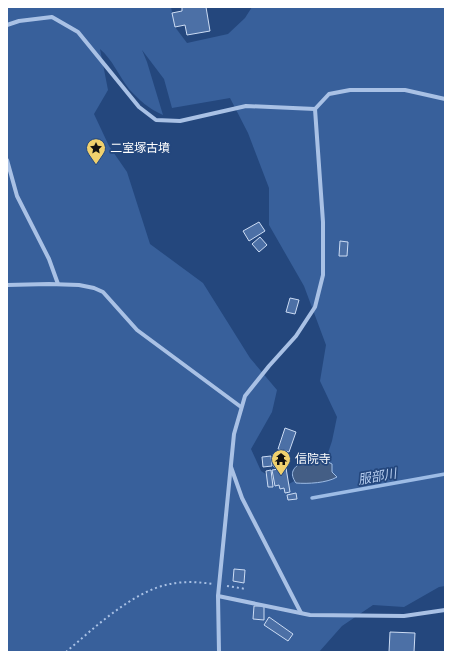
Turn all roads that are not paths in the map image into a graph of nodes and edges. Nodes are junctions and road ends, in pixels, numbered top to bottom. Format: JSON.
{"nodes":[{"id":1,"x":7,"y":25,"type":"edge"},
{"id":2,"x":445,"y":99,"type":"edge"},
{"id":3,"x":315,"y":109,"type":"junction"},
{"id":4,"x":7,"y":160,"type":"edge"},
{"id":5,"x":58,"y":284,"type":"junction"},
{"id":6,"x":7,"y":285,"type":"edge"},
{"id":7,"x":241,"y":407,"type":"junction"},
{"id":8,"x":231,"y":465,"type":"junction"},
{"id":9,"x":218,"y":596,"type":"junction"},
{"id":10,"x":445,"y":610,"type":"edge"},
{"id":11,"x":301,"y":613,"type":"junction"},
{"id":12,"x":219,"y":652,"type":"edge"}],
"edges":[{"from":1,"to":3,"type":"street"},
{"from":2,"to":3,"type":"street"},
{"from":3,"to":7,"type":"street"},
{"from":4,"to":5,"type":"street"},
{"from":5,"to":6,"type":"street"},
{"from":5,"to":7,"type":"street"},
{"from":7,"to":8,"type":"street"},
{"from":8,"to":9,"type":"street"},
{"from":8,"to":11,"type":"street"},
{"from":9,"to":11,"type":"street"},
{"from":9,"to":12,"type":"street"},
{"from":10,"to":11,"type":"street"}]}
